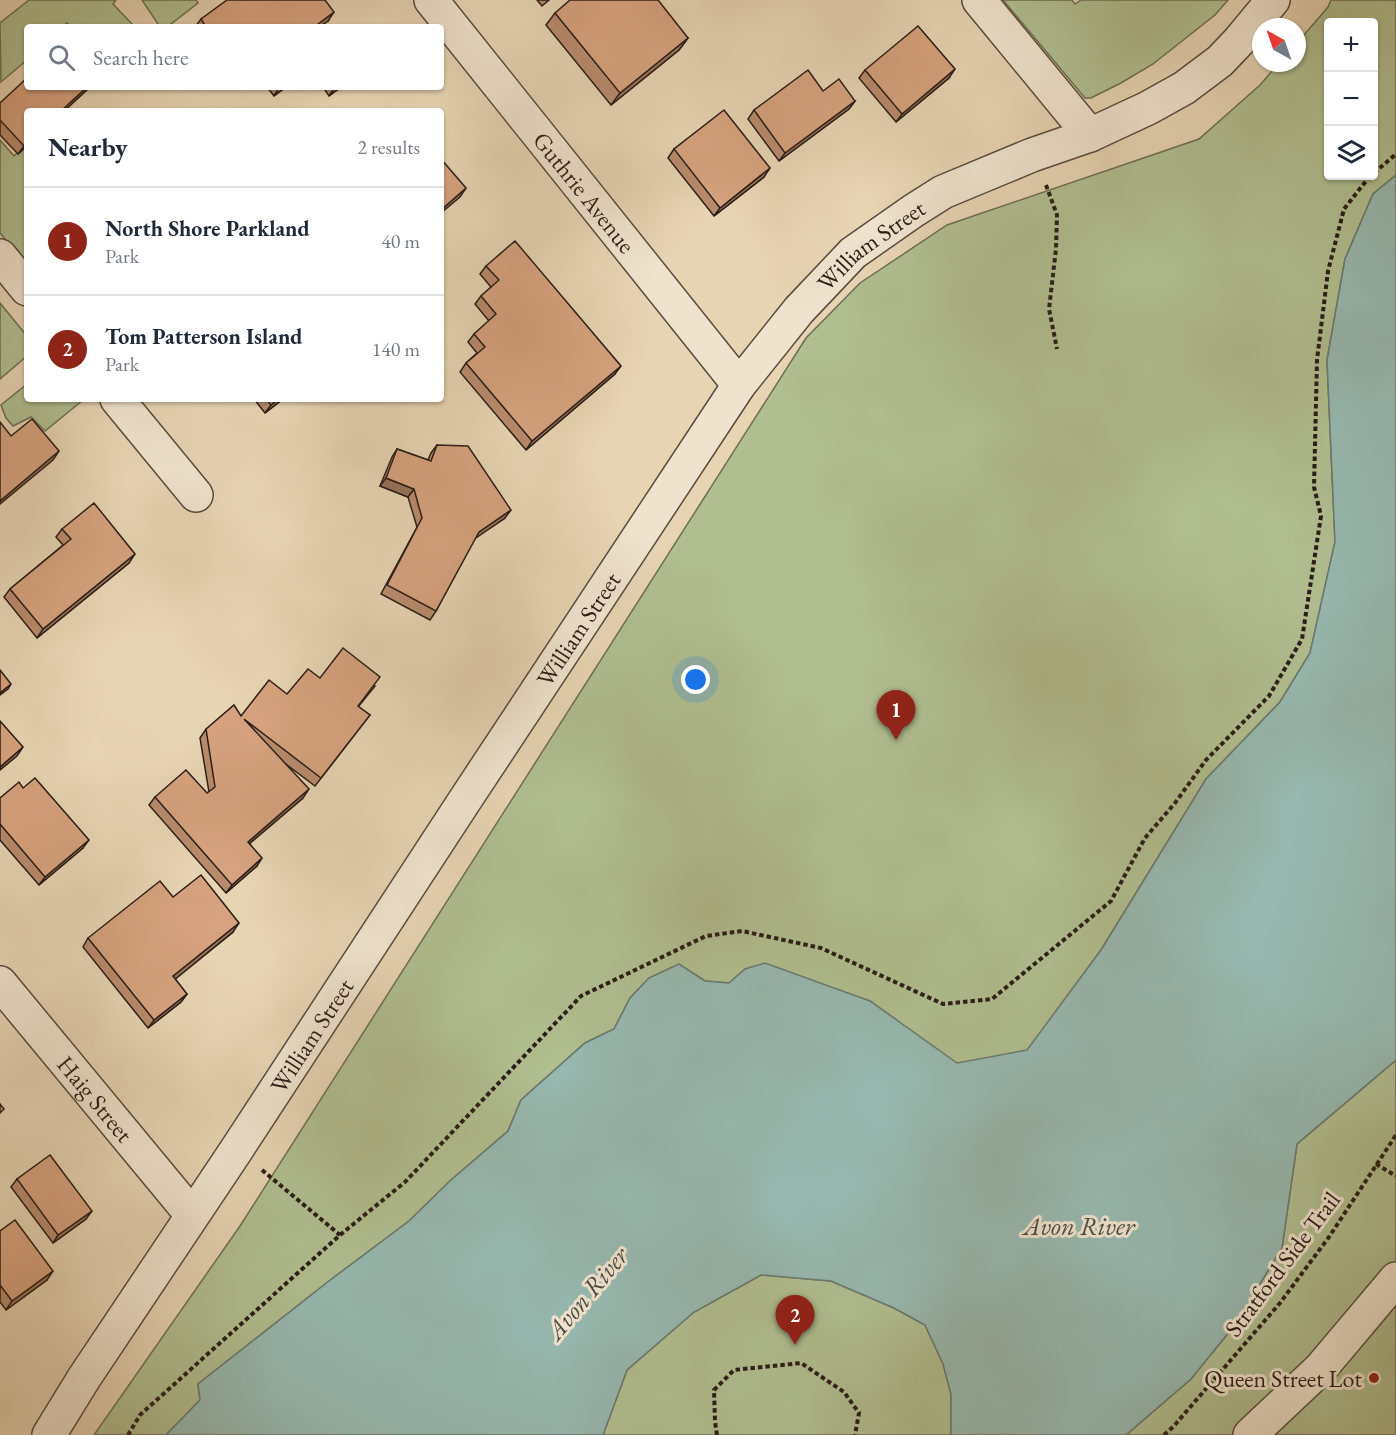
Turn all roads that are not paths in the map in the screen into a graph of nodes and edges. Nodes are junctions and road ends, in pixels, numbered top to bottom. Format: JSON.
{"nodes":[{"id":1,"x":431,"y":0,"type":"edge"},
{"id":2,"x":980,"y":0,"type":"edge"},
{"id":3,"x":1273,"y":0,"type":"edge"},
{"id":4,"x":1089,"y":135,"type":"junction"},
{"id":5,"x":0,"y":256,"type":"edge"},
{"id":6,"x":24,"y":285,"type":"edge"},
{"id":7,"x":739,"y":385,"type":"junction"},
{"id":8,"x":119,"y":402,"type":"edge"},
{"id":9,"x":196,"y":495,"type":"dead end"},
{"id":10,"x":0,"y":983,"type":"edge"},
{"id":11,"x":192,"y":1215,"type":"junction"},
{"id":12,"x":1396,"y":1279,"type":"edge"},
{"id":13,"x":49,"y":1435,"type":"edge"},
{"id":14,"x":1250,"y":1435,"type":"edge"}],
"edges":[{"from":1,"to":7,"type":"street","name":"Guthrie Avenue"},
{"from":2,"to":4,"type":"street"},
{"from":3,"to":4,"type":"street","name":"William Street"},
{"from":4,"to":7,"type":"street","name":"William Street"},
{"from":5,"to":6,"type":"street"},
{"from":7,"to":11,"type":"street","name":"William Street"},
{"from":8,"to":9,"type":"street"},
{"from":10,"to":11,"type":"street","name":"Haig Street"},
{"from":11,"to":13,"type":"street","name":"William Street"},
{"from":12,"to":14,"type":"street"}]}
